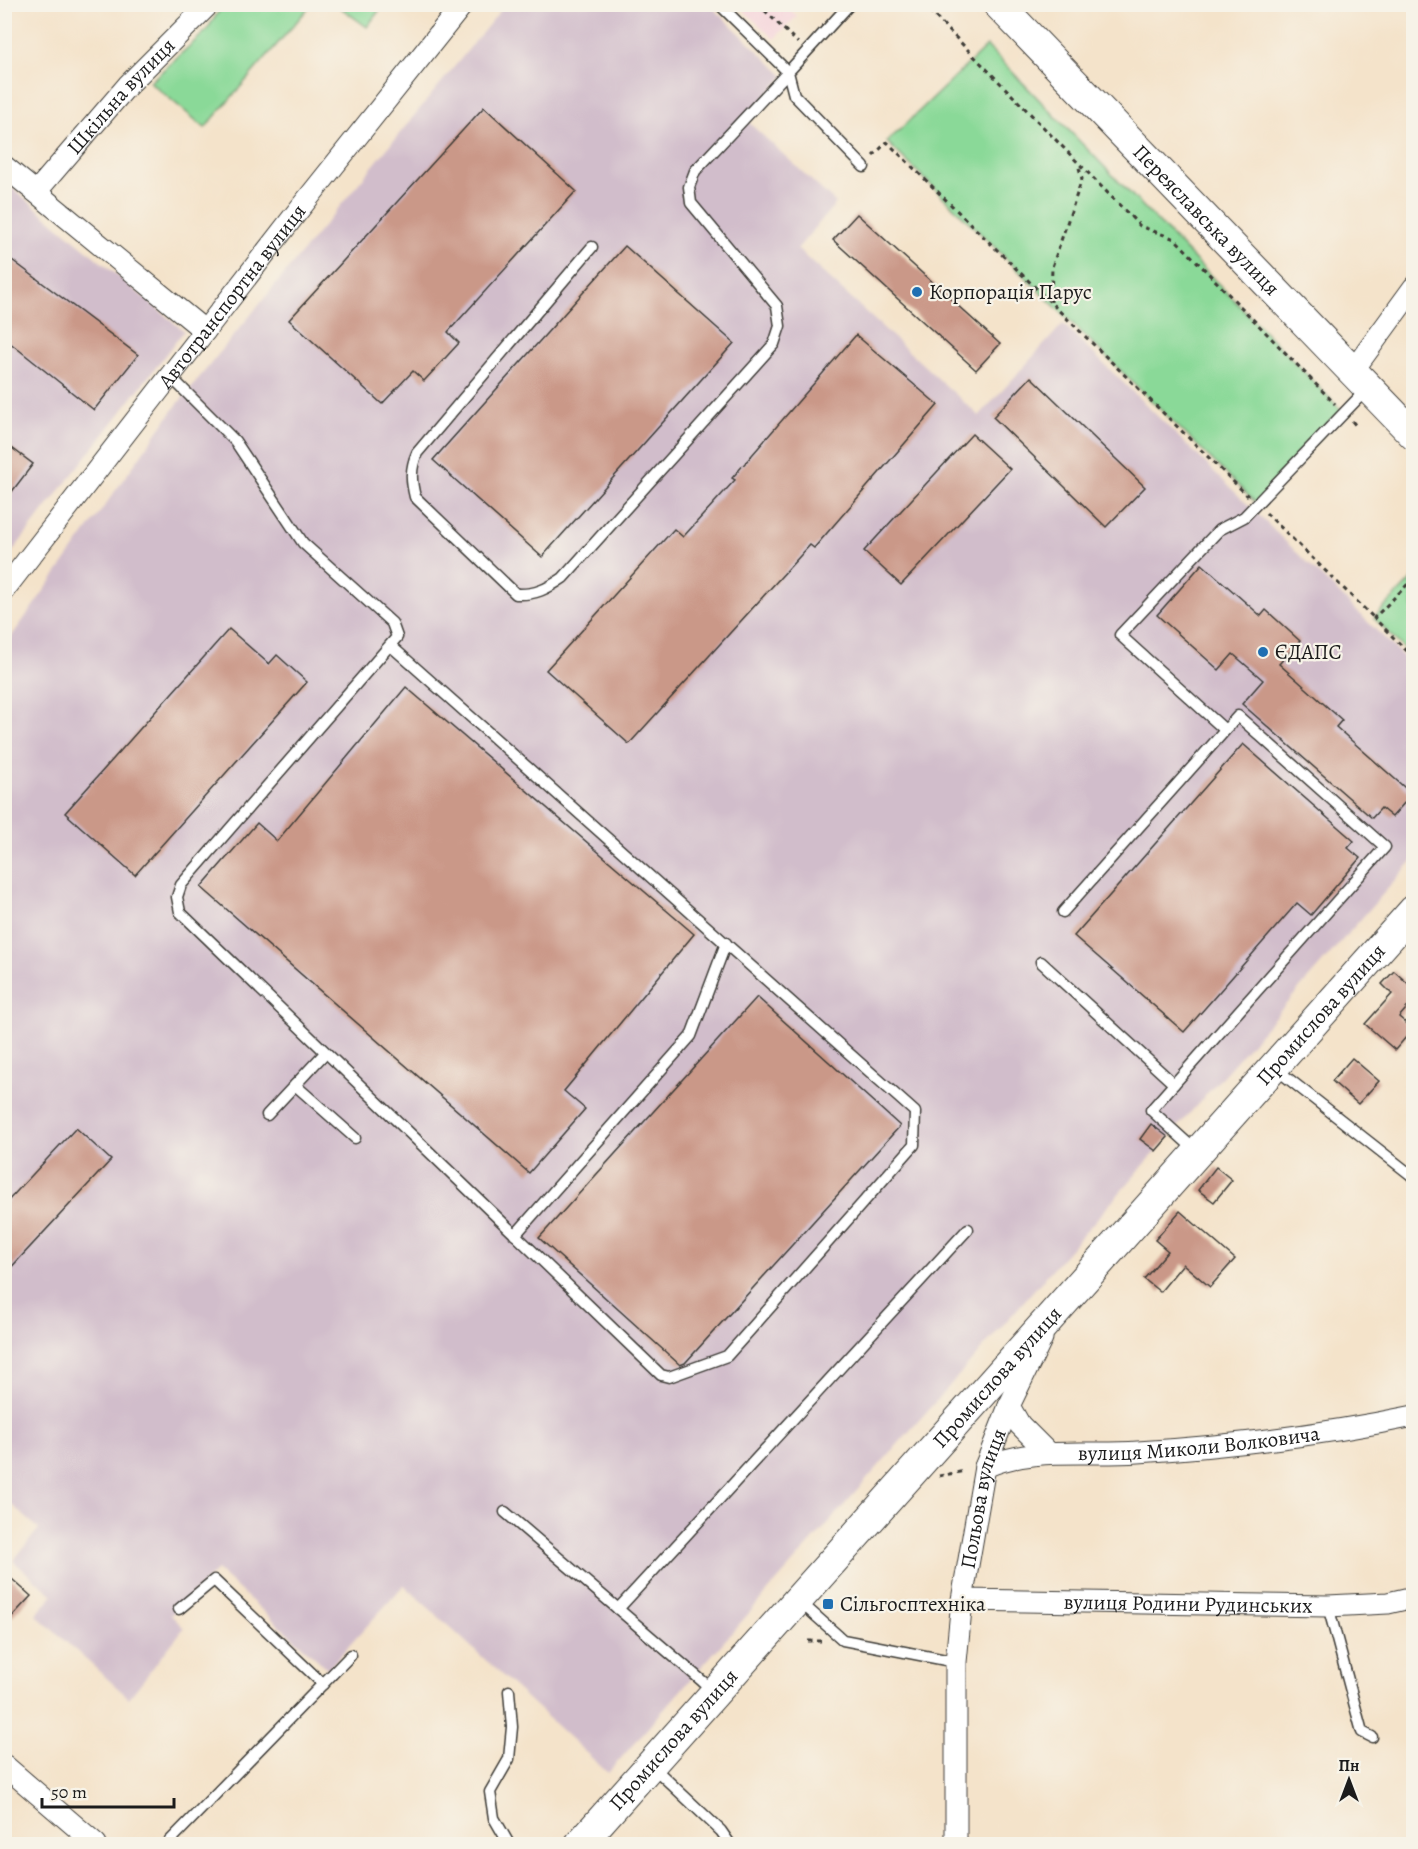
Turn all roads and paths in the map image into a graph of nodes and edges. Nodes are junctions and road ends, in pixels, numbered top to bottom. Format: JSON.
{"nodes":[{"id":1,"x":208,"y":4,"type":"edge"},
{"id":2,"x":463,"y":4,"type":"edge"},
{"id":3,"x":719,"y":4,"type":"edge"},
{"id":4,"x":758,"y":4,"type":"edge"},
{"id":5,"x":850,"y":4,"type":"edge"},
{"id":6,"x":923,"y":4,"type":"edge"},
{"id":7,"x":998,"y":4,"type":"edge"},
{"id":8,"x":807,"y":52,"type":"junction"},
{"id":9,"x":788,"y":72,"type":"junction"},
{"id":10,"x":1077,"y":162,"type":"junction"},
{"id":11,"x":4,"y":166,"type":"edge"},
{"id":12,"x":864,"y":166,"type":"joint"},
{"id":13,"x":36,"y":192,"type":"junction"},
{"id":14,"x":592,"y":247,"type":"dead end"},
{"id":15,"x":1413,"y":287,"type":"edge"},
{"id":16,"x":1051,"y":303,"type":"junction"},
{"id":17,"x":205,"y":331,"type":"junction"},
{"id":18,"x":170,"y":376,"type":"junction"},
{"id":19,"x":1360,"y":380,"type":"junction"},
{"id":20,"x":1344,"y":413,"type":"junction"},
{"id":21,"x":1413,"y":435,"type":"edge"},
{"id":22,"x":1257,"y":504,"type":"junction"},
{"id":23,"x":1413,"y":578,"type":"edge"},
{"id":24,"x":4,"y":590,"type":"edge"},
{"id":25,"x":1374,"y":618,"type":"junction"},
{"id":26,"x":391,"y":646,"type":"junction"},
{"id":27,"x":1413,"y":658,"type":"edge"},
{"id":28,"x":1225,"y":730,"type":"junction"},
{"id":29,"x":1413,"y":910,"type":"edge"},
{"id":30,"x":1063,"y":912,"type":"dead end"},
{"id":31,"x":726,"y":943,"type":"junction"},
{"id":32,"x":1041,"y":962,"type":"dead end"},
{"id":33,"x":325,"y":1053,"type":"junction"},
{"id":34,"x":1274,"y":1067,"type":"junction"},
{"id":35,"x":1174,"y":1084,"type":"junction"},
{"id":36,"x":296,"y":1085,"type":"junction"},
{"id":37,"x":267,"y":1115,"type":"dead end"},
{"id":38,"x":355,"y":1138,"type":"dead end"},
{"id":39,"x":1197,"y":1152,"type":"junction"},
{"id":40,"x":1411,"y":1175,"type":"dead end"},
{"id":41,"x":968,"y":1229,"type":"dead end"},
{"id":42,"x":515,"y":1235,"type":"junction"},
{"id":43,"x":1056,"y":1309,"type":"junction"},
{"id":44,"x":1009,"y":1406,"type":"junction"},
{"id":45,"x":1413,"y":1416,"type":"edge"},
{"id":46,"x":1048,"y":1453,"type":"junction"},
{"id":47,"x":985,"y":1467,"type":"junction"},
{"id":48,"x":505,"y":1512,"type":"dead end"},
{"id":49,"x":1413,"y":1597,"type":"edge"},
{"id":50,"x":798,"y":1600,"type":"junction"},
{"id":51,"x":962,"y":1600,"type":"junction"},
{"id":52,"x":1328,"y":1606,"type":"junction"},
{"id":53,"x":179,"y":1609,"type":"dead end"},
{"id":54,"x":618,"y":1609,"type":"junction"},
{"id":55,"x":351,"y":1655,"type":"dead end"},
{"id":56,"x":956,"y":1662,"type":"junction"},
{"id":57,"x":323,"y":1684,"type":"junction"},
{"id":58,"x":509,"y":1691,"type":"dead end"},
{"id":59,"x":716,"y":1692,"type":"junction"},
{"id":60,"x":1372,"y":1737,"type":"dead end"},
{"id":61,"x":4,"y":1765,"type":"edge"},
{"id":62,"x":651,"y":1765,"type":"junction"},
{"id":63,"x":96,"y":1845,"type":"edge"},
{"id":64,"x":167,"y":1845,"type":"edge"},
{"id":65,"x":510,"y":1845,"type":"edge"},
{"id":66,"x":580,"y":1845,"type":"edge"},
{"id":67,"x":730,"y":1845,"type":"edge"},
{"id":68,"x":956,"y":1845,"type":"edge"}],
"edges":[{"from":1,"to":13,"type":"street","name":"Шкільна вулиця"},
{"from":2,"to":17,"type":"street","name":"Автотранспортна вулиця"},
{"from":3,"to":9,"type":"lane"},
{"from":4,"to":8,"type":"path"},
{"from":5,"to":8,"type":"lane"},
{"from":6,"to":10,"type":"path"},
{"from":7,"to":19,"type":"street","name":"Переяславська вулиця"},
{"from":8,"to":9,"type":"lane"},
{"from":9,"to":12,"type":"lane"},
{"from":9,"to":14,"type":"lane"},
{"from":10,"to":16,"type":"path"},
{"from":10,"to":20,"type":"path"},
{"from":11,"to":13,"type":"street"},
{"from":12,"to":16,"type":"path"},
{"from":13,"to":17,"type":"street"},
{"from":15,"to":19,"type":"street"},
{"from":16,"to":22,"type":"path"},
{"from":17,"to":18,"type":"street","name":"Автотранспортна вулиця"},
{"from":18,"to":24,"type":"street","name":"Автотранспортна вулиця"},
{"from":18,"to":26,"type":"lane"},
{"from":19,"to":20,"type":"lane"},
{"from":19,"to":21,"type":"street","name":"Переяславська вулиця"},
{"from":20,"to":22,"type":"lane"},
{"from":22,"to":25,"type":"path"},
{"from":22,"to":28,"type":"lane"},
{"from":23,"to":25,"type":"path"},
{"from":25,"to":27,"type":"path"},
{"from":26,"to":31,"type":"lane"},
{"from":26,"to":33,"type":"lane"},
{"from":28,"to":30,"type":"lane"},
{"from":28,"to":35,"type":"lane"},
{"from":29,"to":34,"type":"street","name":"Промислова вулиця"},
{"from":31,"to":42,"type":"lane"},
{"from":31,"to":42,"type":"lane"},
{"from":32,"to":35,"type":"lane"},
{"from":33,"to":36,"type":"lane"},
{"from":33,"to":42,"type":"lane"},
{"from":34,"to":39,"type":"street","name":"Промислова вулиця"},
{"from":34,"to":40,"type":"lane"},
{"from":35,"to":39,"type":"lane"},
{"from":36,"to":37,"type":"lane"},
{"from":36,"to":38,"type":"lane"},
{"from":39,"to":43,"type":"street","name":"Промислова вулиця"},
{"from":41,"to":54,"type":"lane"},
{"from":43,"to":44,"type":"street","name":"Польова вулиця"},
{"from":43,"to":50,"type":"street","name":"Промислова вулиця"},
{"from":44,"to":46,"type":"street"},
{"from":44,"to":47,"type":"street","name":"Польова вулиця"},
{"from":45,"to":46,"type":"street","name":"вулиця Миколи Волковича"},
{"from":46,"to":47,"type":"street","name":"вулиця Миколи Волковича"},
{"from":47,"to":51,"type":"street","name":"Польова вулиця"},
{"from":48,"to":54,"type":"lane"},
{"from":49,"to":52,"type":"street","name":"вулиця Родини Рудинських"},
{"from":50,"to":56,"type":"lane"},
{"from":50,"to":59,"type":"street","name":"Промислова вулиця"},
{"from":51,"to":52,"type":"street","name":"вулиця Родини Рудинських"},
{"from":51,"to":56,"type":"street","name":"Польова вулиця"},
{"from":52,"to":60,"type":"lane"},
{"from":53,"to":57,"type":"lane"},
{"from":54,"to":59,"type":"lane"},
{"from":55,"to":57,"type":"lane"},
{"from":56,"to":68,"type":"street","name":"Польова вулиця"},
{"from":57,"to":64,"type":"lane"},
{"from":58,"to":65,"type":"lane"},
{"from":59,"to":62,"type":"street","name":"Промислова вулиця"},
{"from":61,"to":63,"type":"street"},
{"from":62,"to":66,"type":"street","name":"Промислова вулиця"},
{"from":62,"to":67,"type":"lane"}]}
